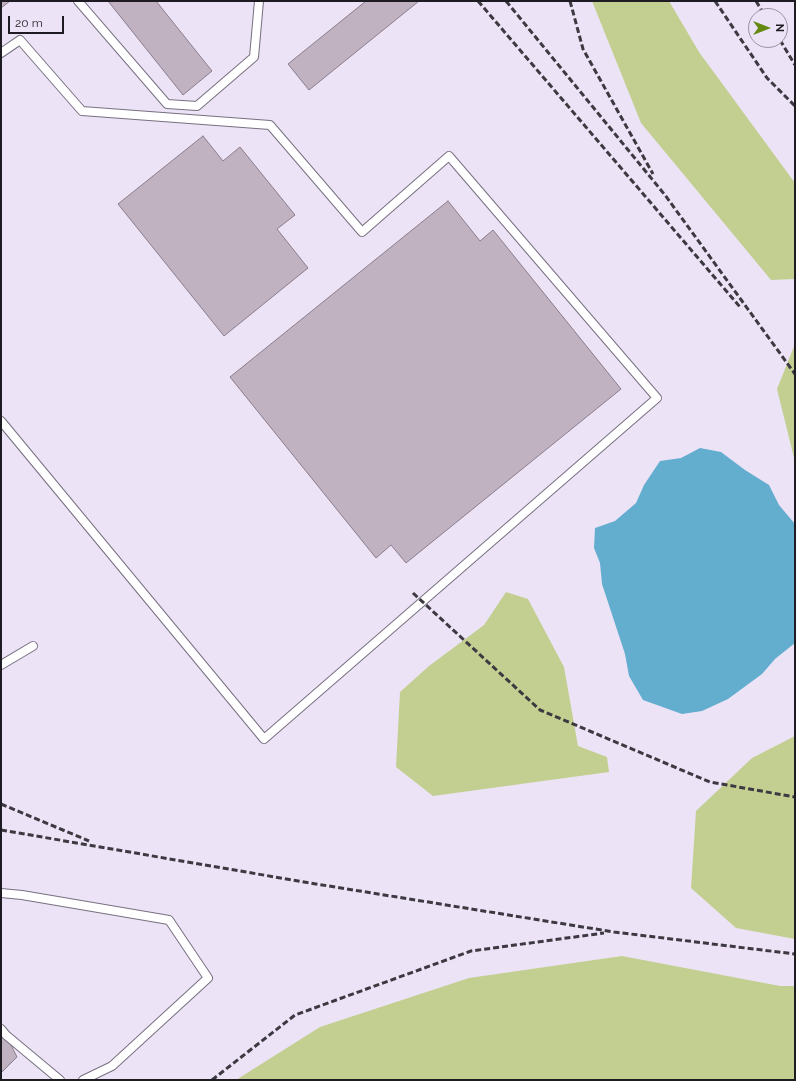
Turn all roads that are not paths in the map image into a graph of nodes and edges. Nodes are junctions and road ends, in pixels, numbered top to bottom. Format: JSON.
{"nodes":[{"id":1,"x":78,"y":1,"type":"edge"},
{"id":2,"x":259,"y":1,"type":"edge"},
{"id":3,"x":1,"y":53,"type":"edge"},
{"id":4,"x":1,"y":421,"type":"edge"},
{"id":5,"x":33,"y":646,"type":"dead end"},
{"id":6,"x":1,"y":665,"type":"edge"},
{"id":7,"x":1,"y":893,"type":"edge"},
{"id":8,"x":1,"y":1029,"type":"edge"},
{"id":9,"x":60,"y":1080,"type":"edge"},
{"id":10,"x":83,"y":1080,"type":"edge"}],
"edges":[{"from":1,"to":2,"type":"lane"},
{"from":3,"to":4,"type":"lane"},
{"from":5,"to":6,"type":"lane"},
{"from":7,"to":10,"type":"lane"},
{"from":8,"to":9,"type":"lane"}]}
